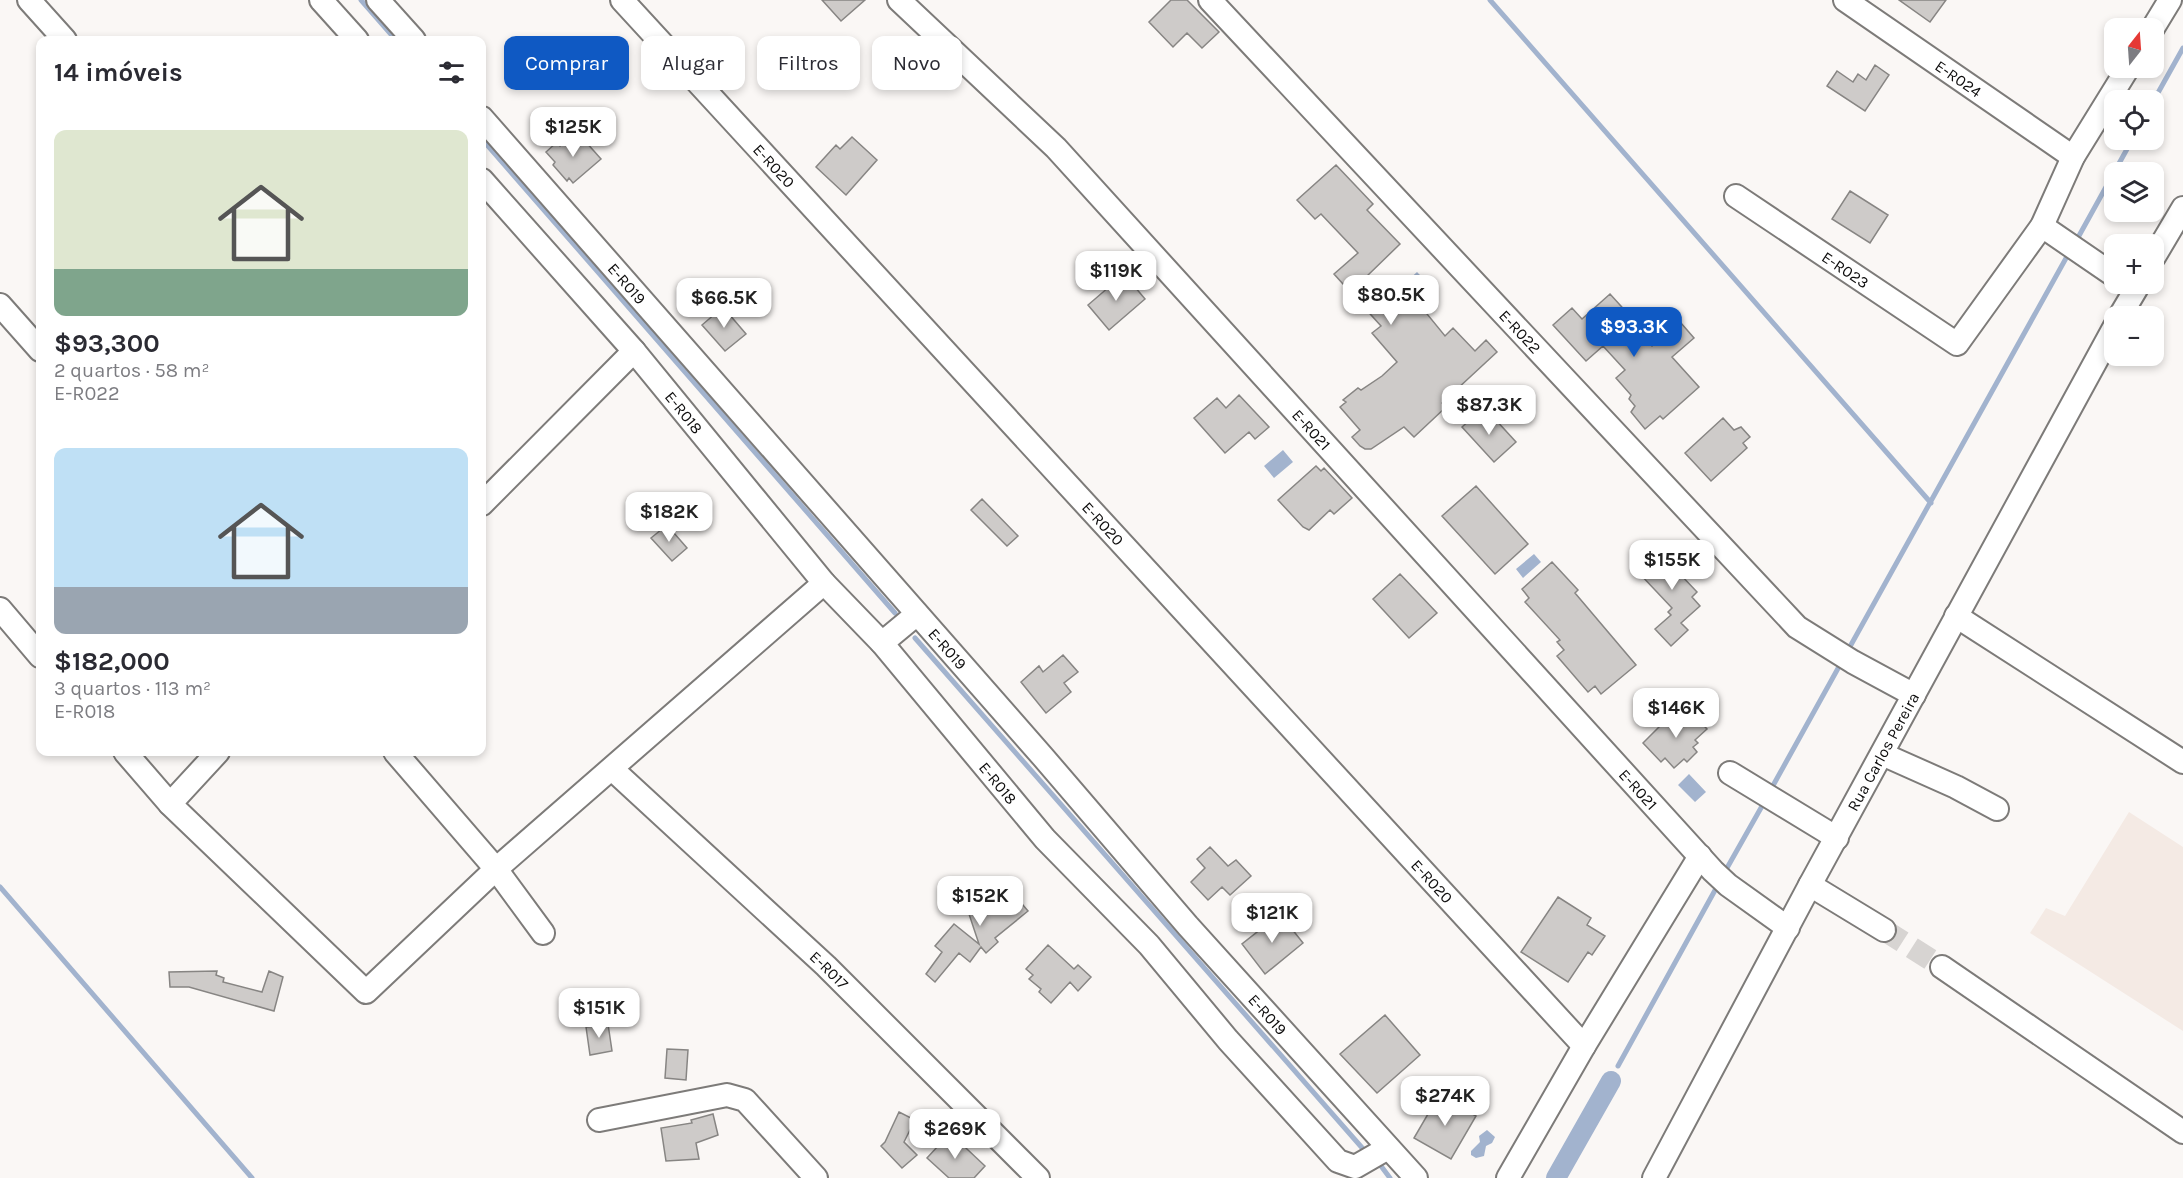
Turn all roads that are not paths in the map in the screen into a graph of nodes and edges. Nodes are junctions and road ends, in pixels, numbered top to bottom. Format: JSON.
{"nodes":[{"id":1,"x":29,"y":0,"type":"edge"},
{"id":2,"x":321,"y":0,"type":"edge"},
{"id":3,"x":378,"y":0,"type":"edge"},
{"id":4,"x":622,"y":0,"type":"edge"},
{"id":5,"x":899,"y":0,"type":"edge"},
{"id":6,"x":1210,"y":0,"type":"edge"},
{"id":7,"x":1845,"y":0,"type":"edge"},
{"id":8,"x":2170,"y":0,"type":"edge"},
{"id":9,"x":2158,"y":18,"type":"edge"},
{"id":10,"x":61,"y":36,"type":"edge"},
{"id":11,"x":353,"y":36,"type":"edge"},
{"id":12,"x":410,"y":36,"type":"edge"},
{"id":13,"x":2122,"y":78,"type":"edge"},
{"id":14,"x":486,"y":123,"type":"edge"},
{"id":15,"x":2073,"y":157,"type":"junction"},
{"id":16,"x":486,"y":184,"type":"edge"},
{"id":17,"x":1736,"y":196,"type":"dead end"},
{"id":18,"x":2183,"y":208,"type":"edge"},
{"id":19,"x":2042,"y":226,"type":"junction"},
{"id":20,"x":2164,"y":240,"type":"edge"},
{"id":21,"x":2104,"y":269,"type":"edge"},
{"id":22,"x":0,"y":304,"type":"edge"},
{"id":23,"x":36,"y":345,"type":"edge"},
{"id":24,"x":2104,"y":346,"type":"edge"},
{"id":25,"x":634,"y":351,"type":"junction"},
{"id":26,"x":486,"y":500,"type":"edge"},
{"id":27,"x":824,"y":583,"type":"junction"},
{"id":28,"x":0,"y":609,"type":"edge"},
{"id":29,"x":916,"y":614,"type":"junction"},
{"id":30,"x":1956,"y":616,"type":"junction"},
{"id":31,"x":882,"y":643,"type":"junction"},
{"id":32,"x":36,"y":651,"type":"edge"},
{"id":33,"x":1914,"y":695,"type":"junction"},
{"id":34,"x":1882,"y":754,"type":"junction"},
{"id":35,"x":128,"y":756,"type":"edge"},
{"id":36,"x":214,"y":756,"type":"edge"},
{"id":37,"x":398,"y":756,"type":"edge"},
{"id":38,"x":2183,"y":762,"type":"edge"},
{"id":39,"x":612,"y":768,"type":"junction"},
{"id":40,"x":1730,"y":773,"type":"dead end"},
{"id":41,"x":170,"y":804,"type":"junction"},
{"id":42,"x":1998,"y":809,"type":"dead end"},
{"id":43,"x":1837,"y":838,"type":"junction"},
{"id":44,"x":496,"y":869,"type":"junction"},
{"id":45,"x":1714,"y":871,"type":"junction"},
{"id":46,"x":1810,"y":885,"type":"junction"},
{"id":47,"x":1788,"y":928,"type":"junction"},
{"id":48,"x":1884,"y":930,"type":"tunnel mouth"},
{"id":49,"x":543,"y":933,"type":"dead end"},
{"id":50,"x":1942,"y":967,"type":"tunnel mouth"},
{"id":51,"x":1584,"y":1046,"type":"junction"},
{"id":52,"x":599,"y":1120,"type":"dead end"},
{"id":53,"x":2183,"y":1132,"type":"edge"},
{"id":54,"x":1388,"y":1148,"type":"junction"},
{"id":55,"x":816,"y":1178,"type":"edge"},
{"id":56,"x":1038,"y":1178,"type":"edge"},
{"id":57,"x":1416,"y":1178,"type":"edge"},
{"id":58,"x":1508,"y":1178,"type":"edge"},
{"id":59,"x":1654,"y":1178,"type":"edge"}],
"edges":[{"from":1,"to":10,"type":"street"},
{"from":2,"to":11,"type":"street"},
{"from":3,"to":12,"type":"street"},
{"from":4,"to":51,"type":"street","name":"E-R020"},
{"from":5,"to":45,"type":"street","name":"E-R021"},
{"from":6,"to":33,"type":"street","name":"E-R022"},
{"from":7,"to":15,"type":"street","name":"E-R024"},
{"from":8,"to":9,"type":"street"},
{"from":13,"to":15,"type":"street"},
{"from":14,"to":29,"type":"street","name":"E-R019"},
{"from":15,"to":19,"type":"street"},
{"from":16,"to":25,"type":"street","name":"E-R018"},
{"from":17,"to":19,"type":"street","name":"E-R023"},
{"from":18,"to":20,"type":"street"},
{"from":19,"to":21,"type":"street"},
{"from":22,"to":23,"type":"street"},
{"from":24,"to":30,"type":"street","name":"Rua Carlos Pereira"},
{"from":25,"to":26,"type":"street"},
{"from":25,"to":27,"type":"street","name":"E-R018"},
{"from":27,"to":31,"type":"street","name":"E-R018"},
{"from":27,"to":39,"type":"street"},
{"from":28,"to":32,"type":"street"},
{"from":29,"to":31,"type":"street"},
{"from":29,"to":54,"type":"street","name":"E-R019"},
{"from":30,"to":33,"type":"street","name":"Rua Carlos Pereira"},
{"from":30,"to":38,"type":"street"},
{"from":31,"to":54,"type":"street","name":"E-R018"},
{"from":33,"to":34,"type":"street","name":"Rua Carlos Pereira"},
{"from":34,"to":42,"type":"street"},
{"from":34,"to":43,"type":"street","name":"Rua Carlos Pereira"},
{"from":35,"to":41,"type":"street"},
{"from":36,"to":41,"type":"street"},
{"from":37,"to":44,"type":"street"},
{"from":39,"to":44,"type":"street"},
{"from":39,"to":56,"type":"street","name":"E-R017"},
{"from":40,"to":43,"type":"street"},
{"from":41,"to":44,"type":"street"},
{"from":43,"to":46,"type":"street","name":"Rua Carlos Pereira"},
{"from":44,"to":49,"type":"street"},
{"from":45,"to":47,"type":"street","name":"E-R021"},
{"from":45,"to":51,"type":"street"},
{"from":46,"to":47,"type":"street","name":"Rua Carlos Pereira"},
{"from":46,"to":48,"type":"street"},
{"from":47,"to":59,"type":"street","name":"Rua Carlos Pereira"},
{"from":50,"to":53,"type":"street"},
{"from":51,"to":58,"type":"street"},
{"from":52,"to":55,"type":"street"},
{"from":54,"to":57,"type":"street","name":"E-R019"}]}
